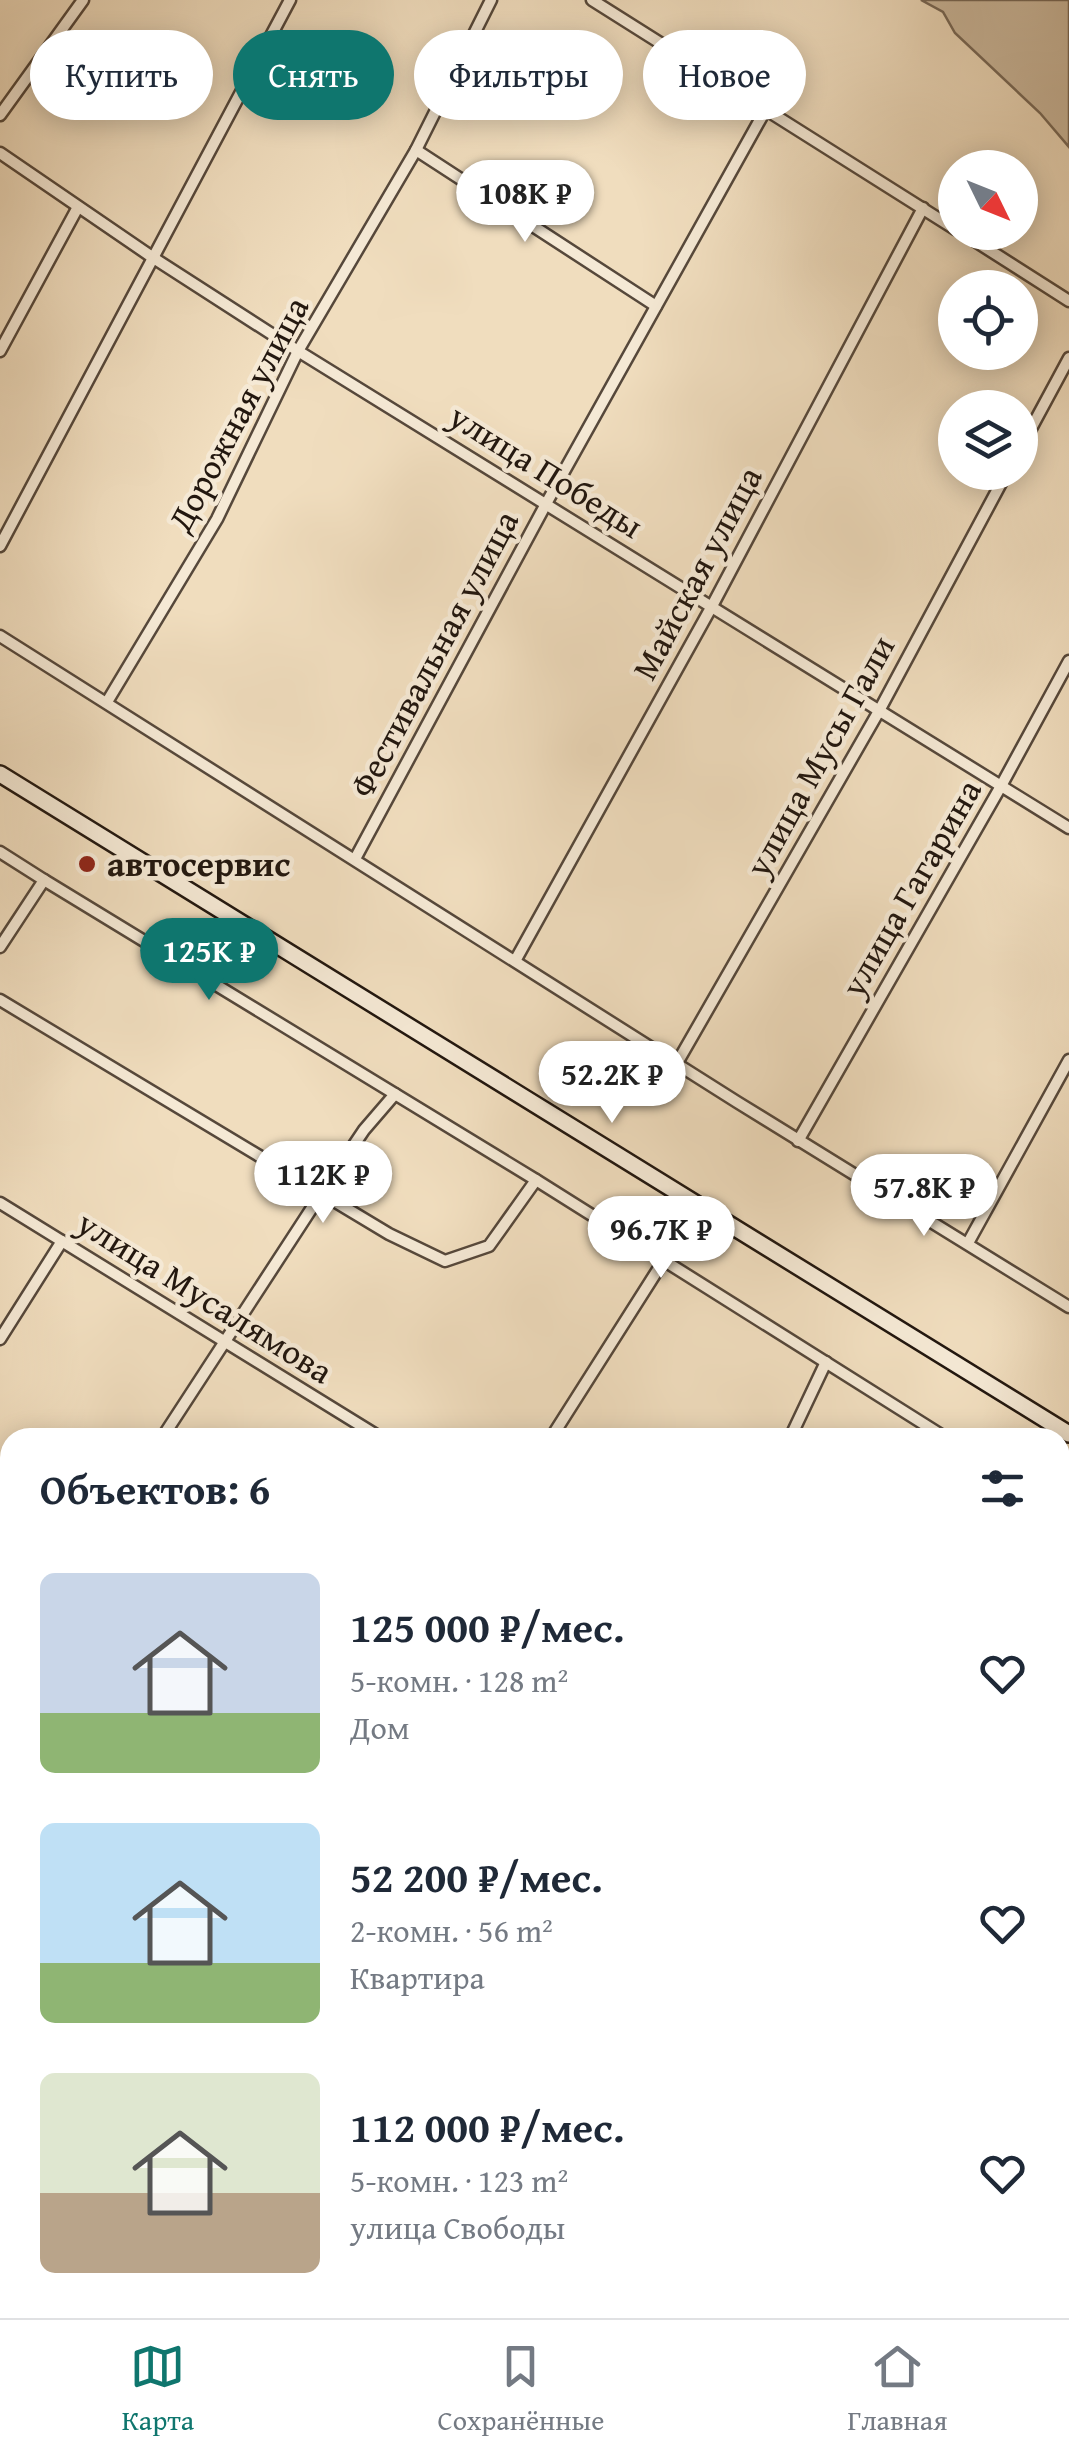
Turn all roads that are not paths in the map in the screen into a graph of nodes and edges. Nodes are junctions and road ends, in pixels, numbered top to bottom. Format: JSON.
{"nodes":[{"id":1,"x":83,"y":0,"type":"edge"},
{"id":2,"x":290,"y":0,"type":"edge"},
{"id":3,"x":491,"y":0,"type":"edge"},
{"id":4,"x":592,"y":0,"type":"edge"},
{"id":5,"x":643,"y":32,"type":"edge"},
{"id":6,"x":0,"y":116,"type":"edge"},
{"id":7,"x":760,"y":120,"type":"edge"},
{"id":8,"x":783,"y":120,"type":"edge"},
{"id":9,"x":416,"y":150,"type":"junction"},
{"id":10,"x":0,"y":153,"type":"edge"},
{"id":11,"x":78,"y":207,"type":"junction"},
{"id":12,"x":923,"y":208,"type":"junction"},
{"id":13,"x":938,"y":218,"type":"edge"},
{"id":14,"x":988,"y":250,"type":"edge"},
{"id":15,"x":152,"y":257,"type":"junction"},
{"id":16,"x":1069,"y":302,"type":"edge"},
{"id":17,"x":656,"y":306,"type":"junction"},
{"id":18,"x":0,"y":351,"type":"edge"},
{"id":19,"x":298,"y":351,"type":"junction"},
{"id":20,"x":1069,"y":358,"type":"edge"},
{"id":21,"x":1038,"y":416,"type":"edge"},
{"id":22,"x":998,"y":490,"type":"edge"},
{"id":23,"x":546,"y":502,"type":"junction"},
{"id":24,"x":0,"y":546,"type":"edge"},
{"id":25,"x":712,"y":606,"type":"junction"},
{"id":26,"x":0,"y":636,"type":"edge"},
{"id":27,"x":1069,"y":661,"type":"edge"},
{"id":28,"x":107,"y":702,"type":"junction"},
{"id":29,"x":879,"y":711,"type":"junction"},
{"id":30,"x":0,"y":774,"type":"edge"},
{"id":31,"x":1002,"y":786,"type":"junction"},
{"id":32,"x":1069,"y":828,"type":"edge"},
{"id":33,"x":0,"y":852,"type":"edge"},
{"id":34,"x":356,"y":859,"type":"junction"},
{"id":35,"x":44,"y":880,"type":"junction"},
{"id":36,"x":0,"y":947,"type":"edge"},
{"id":37,"x":515,"y":962,"type":"junction"},
{"id":38,"x":0,"y":1000,"type":"edge"},
{"id":39,"x":1069,"y":1060,"type":"edge"},
{"id":40,"x":677,"y":1063,"type":"junction"},
{"id":41,"x":395,"y":1094,"type":"junction"},
{"id":42,"x":798,"y":1140,"type":"junction"},
{"id":43,"x":536,"y":1180,"type":"junction"},
{"id":44,"x":321,"y":1194,"type":"junction"},
{"id":45,"x":0,"y":1203,"type":"edge"},
{"id":46,"x":62,"y":1241,"type":"junction"},
{"id":47,"x":968,"y":1243,"type":"junction"},
{"id":48,"x":664,"y":1260,"type":"junction"},
{"id":49,"x":1069,"y":1307,"type":"edge"},
{"id":50,"x":0,"y":1338,"type":"edge"},
{"id":51,"x":224,"y":1341,"type":"junction"},
{"id":52,"x":826,"y":1362,"type":"junction"},
{"id":53,"x":168,"y":1428,"type":"edge"},
{"id":54,"x":365,"y":1428,"type":"edge"},
{"id":55,"x":557,"y":1428,"type":"edge"},
{"id":56,"x":795,"y":1428,"type":"edge"},
{"id":57,"x":930,"y":1428,"type":"edge"},
{"id":58,"x":1059,"y":1428,"type":"edge"}],
"edges":[{"from":1,"to":6,"type":"street"},
{"from":2,"to":15,"type":"street"},
{"from":3,"to":9,"type":"street","name":"Дорожная улица"},
{"from":4,"to":5,"type":"street"},
{"from":7,"to":17,"type":"street","name":"Фестивальная улица"},
{"from":8,"to":12,"type":"street"},
{"from":9,"to":17,"type":"street"},
{"from":9,"to":19,"type":"street","name":"Дорожная улица"},
{"from":10,"to":11,"type":"street","name":"улица Победы"},
{"from":11,"to":15,"type":"street","name":"улица Победы"},
{"from":11,"to":18,"type":"street"},
{"from":12,"to":13,"type":"street"},
{"from":12,"to":25,"type":"street","name":"Майская улица"},
{"from":14,"to":16,"type":"street"},
{"from":15,"to":19,"type":"street","name":"улица Победы"},
{"from":15,"to":24,"type":"street"},
{"from":17,"to":23,"type":"street","name":"Фестивальная улица"},
{"from":19,"to":23,"type":"street","name":"улица Победы"},
{"from":19,"to":28,"type":"street","name":"Дорожная улица"},
{"from":20,"to":21,"type":"street"},
{"from":22,"to":29,"type":"street","name":"улица Мусы Гали"},
{"from":23,"to":25,"type":"street","name":"улица Победы"},
{"from":23,"to":34,"type":"street","name":"Фестивальная улица"},
{"from":25,"to":29,"type":"street","name":"улица Победы"},
{"from":25,"to":37,"type":"street","name":"Майская улица"},
{"from":26,"to":28,"type":"street"},
{"from":27,"to":31,"type":"street","name":"улица Гагарина"},
{"from":28,"to":34,"type":"street"},
{"from":29,"to":31,"type":"street","name":"улица Победы"},
{"from":29,"to":40,"type":"street","name":"улица Мусы Гали"},
{"from":30,"to":58,"type":"main road"},
{"from":31,"to":32,"type":"street","name":"улица Победы"},
{"from":31,"to":42,"type":"street","name":"улица Гагарина"},
{"from":33,"to":35,"type":"street"},
{"from":34,"to":37,"type":"street"},
{"from":35,"to":36,"type":"street"},
{"from":35,"to":41,"type":"street"},
{"from":37,"to":40,"type":"street"},
{"from":38,"to":44,"type":"street"},
{"from":39,"to":47,"type":"street"},
{"from":40,"to":42,"type":"street"},
{"from":41,"to":43,"type":"street"},
{"from":41,"to":44,"type":"street"},
{"from":42,"to":47,"type":"street"},
{"from":43,"to":44,"type":"street"},
{"from":43,"to":48,"type":"street"},
{"from":44,"to":51,"type":"street"},
{"from":45,"to":46,"type":"street","name":"улица Мусалямова"},
{"from":46,"to":50,"type":"street"},
{"from":46,"to":51,"type":"street","name":"улица Мусалямова"},
{"from":47,"to":49,"type":"street"},
{"from":48,"to":52,"type":"street"},
{"from":48,"to":55,"type":"street"},
{"from":51,"to":53,"type":"street"},
{"from":51,"to":54,"type":"street","name":"улица Мусалямова"},
{"from":52,"to":56,"type":"street"},
{"from":52,"to":57,"type":"street"}]}
